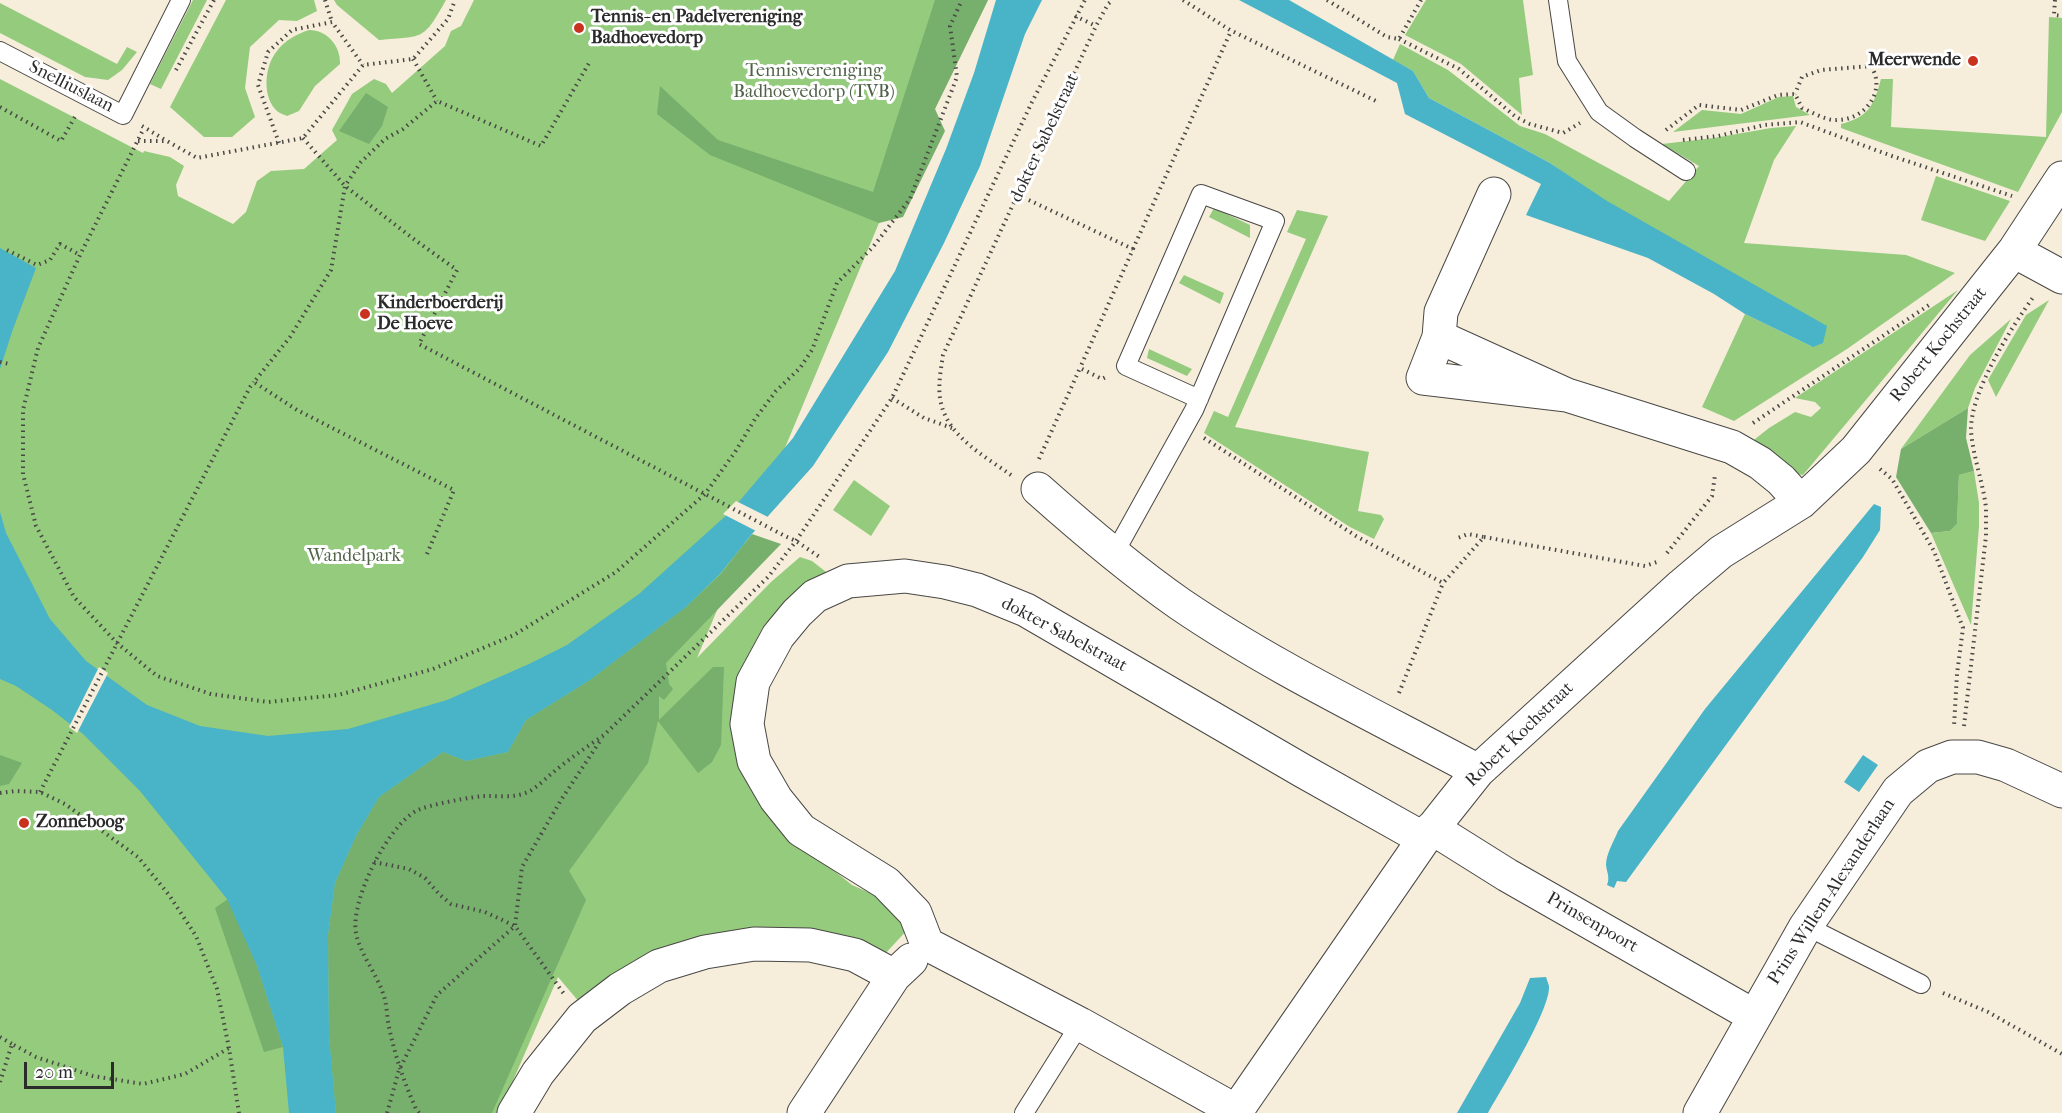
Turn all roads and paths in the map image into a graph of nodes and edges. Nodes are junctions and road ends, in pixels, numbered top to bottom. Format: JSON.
{"nodes":[{"id":1,"x":181,"y":0,"type":"edge"},
{"id":2,"x":214,"y":0,"type":"edge"},
{"id":3,"x":325,"y":0,"type":"edge"},
{"id":4,"x":455,"y":0,"type":"edge"},
{"id":5,"x":962,"y":0,"type":"edge"},
{"id":6,"x":1085,"y":0,"type":"edge"},
{"id":7,"x":1113,"y":0,"type":"edge"},
{"id":8,"x":1183,"y":0,"type":"edge"},
{"id":9,"x":1327,"y":0,"type":"edge"},
{"id":10,"x":1421,"y":0,"type":"edge"},
{"id":11,"x":1558,"y":0,"type":"edge"},
{"id":12,"x":2055,"y":0,"type":"edge"},
{"id":13,"x":1075,"y":16,"type":"junction"},
{"id":14,"x":2062,"y":16,"type":"edge"},
{"id":15,"x":332,"y":22,"type":"junction"},
{"id":16,"x":1096,"y":26,"type":"junction"},
{"id":17,"x":1231,"y":31,"type":"junction"},
{"id":18,"x":1399,"y":39,"type":"junction"},
{"id":19,"x":0,"y":51,"type":"edge"},
{"id":20,"x":413,"y":59,"type":"junction"},
{"id":21,"x":590,"y":63,"type":"dead end"},
{"id":22,"x":363,"y":65,"type":"junction"},
{"id":23,"x":171,"y":78,"type":"dead end"},
{"id":24,"x":1795,"y":94,"type":"junction"},
{"id":25,"x":1376,"y":100,"type":"dead end"},
{"id":26,"x":437,"y":101,"type":"junction"},
{"id":27,"x":0,"y":107,"type":"edge"},
{"id":28,"x":78,"y":112,"type":"dead end"},
{"id":29,"x":1599,"y":112,"type":"junction"},
{"id":30,"x":144,"y":127,"type":"dead end"},
{"id":31,"x":303,"y":138,"type":"junction"},
{"id":32,"x":1635,"y":138,"type":"junction"},
{"id":33,"x":1656,"y":138,"type":"junction"},
{"id":34,"x":138,"y":141,"type":"junction"},
{"id":35,"x":279,"y":143,"type":"junction"},
{"id":36,"x":1686,"y":171,"type":"dead end"},
{"id":37,"x":2062,"y":178,"type":"edge"},
{"id":38,"x":345,"y":186,"type":"junction"},
{"id":39,"x":1494,"y":194,"type":"dead end"},
{"id":40,"x":1018,"y":195,"type":"junction"},
{"id":41,"x":2043,"y":206,"type":"junction"},
{"id":42,"x":1133,"y":249,"type":"junction"},
{"id":43,"x":7,"y":250,"type":"dead end"},
{"id":44,"x":2014,"y":251,"type":"junction"},
{"id":45,"x":81,"y":255,"type":"junction"},
{"id":46,"x":2057,"y":274,"type":"edge"},
{"id":47,"x":1932,"y":303,"type":"dead end"},
{"id":48,"x":1439,"y":337,"type":"junction"},
{"id":49,"x":0,"y":362,"type":"edge"},
{"id":50,"x":9,"y":364,"type":"dead end"},
{"id":51,"x":1126,"y":366,"type":"junction"},
{"id":52,"x":1080,"y":368,"type":"junction"},
{"id":53,"x":254,"y":382,"type":"junction"},
{"id":54,"x":1567,"y":395,"type":"junction"},
{"id":55,"x":892,"y":398,"type":"junction"},
{"id":56,"x":1198,"y":399,"type":"junction"},
{"id":57,"x":1185,"y":426,"type":"junction"},
{"id":58,"x":952,"y":428,"type":"junction"},
{"id":59,"x":1727,"y":445,"type":"junction"},
{"id":60,"x":1856,"y":450,"type":"junction"},
{"id":61,"x":1033,"y":487,"type":"junction"},
{"id":62,"x":705,"y":494,"type":"junction"},
{"id":63,"x":1801,"y":502,"type":"junction"},
{"id":64,"x":1484,"y":537,"type":"junction"},
{"id":65,"x":1455,"y":539,"type":"dead end"},
{"id":66,"x":796,"y":541,"type":"junction"},
{"id":67,"x":817,"y":553,"type":"dead end"},
{"id":68,"x":427,"y":554,"type":"dead end"},
{"id":69,"x":1114,"y":554,"type":"junction"},
{"id":70,"x":1443,"y":583,"type":"junction"},
{"id":71,"x":117,"y":643,"type":"junction"},
{"id":72,"x":1387,"y":723,"type":"junction"},
{"id":73,"x":604,"y":735,"type":"junction"},
{"id":74,"x":1952,"y":757,"type":"junction"},
{"id":75,"x":1478,"y":771,"type":"junction"},
{"id":76,"x":2062,"y":791,"type":"edge"},
{"id":77,"x":40,"y":792,"type":"junction"},
{"id":78,"x":0,"y":793,"type":"edge"},
{"id":79,"x":1428,"y":834,"type":"junction"},
{"id":80,"x":374,"y":862,"type":"junction"},
{"id":81,"x":515,"y":926,"type":"junction"},
{"id":82,"x":1806,"y":926,"type":"junction"},
{"id":83,"x":927,"y":944,"type":"junction"},
{"id":84,"x":894,"y":975,"type":"junction"},
{"id":85,"x":1921,"y":984,"type":"joint"},
{"id":86,"x":1754,"y":1016,"type":"junction"},
{"id":87,"x":582,"y":1018,"type":"junction"},
{"id":88,"x":1080,"y":1024,"type":"junction"},
{"id":89,"x":0,"y":1037,"type":"edge"},
{"id":90,"x":12,"y":1044,"type":"junction"},
{"id":91,"x":229,"y":1048,"type":"junction"},
{"id":92,"x":2062,"y":1054,"type":"edge"},
{"id":93,"x":399,"y":1070,"type":"junction"},
{"id":94,"x":0,"y":1082,"type":"edge"},
{"id":95,"x":1236,"y":1112,"type":"edge"},
{"id":96,"x":238,"y":1113,"type":"edge"},
{"id":97,"x":387,"y":1113,"type":"edge"},
{"id":98,"x":419,"y":1113,"type":"edge"},
{"id":99,"x":514,"y":1113,"type":"edge"},
{"id":100,"x":804,"y":1113,"type":"edge"},
{"id":101,"x":1024,"y":1113,"type":"edge"},
{"id":102,"x":1700,"y":1113,"type":"edge"}],
"edges":[{"from":1,"to":19,"type":"lane","name":"Snelliuslaan"},
{"from":2,"to":23,"type":"path"},
{"from":3,"to":15,"type":"path"},
{"from":4,"to":20,"type":"path"},
{"from":5,"to":62,"type":"path"},
{"from":6,"to":13,"type":"path"},
{"from":7,"to":16,"type":"path","name":"dokter Sabelstraat"},
{"from":8,"to":17,"type":"path"},
{"from":9,"to":18,"type":"path"},
{"from":10,"to":18,"type":"path"},
{"from":11,"to":29,"type":"lane"},
{"from":12,"to":14,"type":"path"},
{"from":13,"to":16,"type":"path"},
{"from":13,"to":55,"type":"path"},
{"from":15,"to":22,"type":"path"},
{"from":15,"to":35,"type":"path"},
{"from":16,"to":40,"type":"path","name":"dokter Sabelstraat"},
{"from":17,"to":25,"type":"path"},
{"from":17,"to":42,"type":"path"},
{"from":18,"to":29,"type":"path"},
{"from":20,"to":22,"type":"path"},
{"from":20,"to":26,"type":"path"},
{"from":21,"to":26,"type":"path"},
{"from":22,"to":31,"type":"path"},
{"from":24,"to":24,"type":"path"},
{"from":24,"to":33,"type":"path"},
{"from":26,"to":38,"type":"path"},
{"from":27,"to":28,"type":"path"},
{"from":29,"to":32,"type":"lane"},
{"from":30,"to":34,"type":"path"},
{"from":31,"to":35,"type":"path"},
{"from":31,"to":38,"type":"path"},
{"from":32,"to":33,"type":"path"},
{"from":32,"to":36,"type":"lane"},
{"from":33,"to":41,"type":"path"},
{"from":34,"to":35,"type":"path"},
{"from":34,"to":45,"type":"path"},
{"from":37,"to":41,"type":"street","name":"Robert Kochstraat"},
{"from":38,"to":53,"type":"path"},
{"from":38,"to":62,"type":"path"},
{"from":39,"to":48,"type":"street"},
{"from":40,"to":42,"type":"path"},
{"from":40,"to":58,"type":"path","name":"dokter Sabelstraat"},
{"from":41,"to":44,"type":"street","name":"Robert Kochstraat"},
{"from":42,"to":52,"type":"path"},
{"from":43,"to":45,"type":"path"},
{"from":44,"to":46,"type":"street"},
{"from":44,"to":60,"type":"street","name":"Robert Kochstraat"},
{"from":45,"to":71,"type":"path"},
{"from":46,"to":74,"type":"path"},
{"from":47,"to":59,"type":"path"},
{"from":48,"to":54,"type":"street"},
{"from":48,"to":54,"type":"street"},
{"from":49,"to":50,"type":"path"},
{"from":51,"to":52,"type":"path"},
{"from":51,"to":56,"type":"lane"},
{"from":51,"to":56,"type":"lane"},
{"from":52,"to":61,"type":"path"},
{"from":53,"to":68,"type":"path"},
{"from":53,"to":71,"type":"path"},
{"from":54,"to":59,"type":"street"},
{"from":55,"to":58,"type":"path"},
{"from":55,"to":66,"type":"path"},
{"from":56,"to":57,"type":"lane"},
{"from":57,"to":69,"type":"lane"},
{"from":57,"to":70,"type":"path"},
{"from":58,"to":61,"type":"path","name":"dokter Sabelstraat"},
{"from":59,"to":63,"type":"street"},
{"from":59,"to":64,"type":"path"},
{"from":60,"to":63,"type":"street","name":"Robert Kochstraat"},
{"from":60,"to":74,"type":"path"},
{"from":61,"to":69,"type":"street"},
{"from":62,"to":66,"type":"path"},
{"from":62,"to":71,"type":"path"},
{"from":63,"to":75,"type":"street","name":"Robert Kochstraat"},
{"from":64,"to":65,"type":"path"},
{"from":64,"to":70,"type":"path"},
{"from":66,"to":67,"type":"path"},
{"from":66,"to":73,"type":"path"},
{"from":69,"to":72,"type":"street"},
{"from":70,"to":72,"type":"path"},
{"from":71,"to":77,"type":"path"},
{"from":72,"to":75,"type":"street"},
{"from":73,"to":80,"type":"path"},
{"from":73,"to":81,"type":"path"},
{"from":74,"to":76,"type":"street"},
{"from":74,"to":82,"type":"street","name":"Prins Willem-Alexanderlaan"},
{"from":75,"to":79,"type":"street","name":"Robert Kochstraat"},
{"from":77,"to":78,"type":"path"},
{"from":77,"to":91,"type":"path"},
{"from":79,"to":83,"type":"street","name":"dokter Sabelstraat"},
{"from":79,"to":86,"type":"street","name":"Prinsenpoort"},
{"from":79,"to":95,"type":"street","name":"Robert Kochstraat"},
{"from":80,"to":81,"type":"path"},
{"from":80,"to":93,"type":"path"},
{"from":81,"to":87,"type":"path"},
{"from":81,"to":93,"type":"path"},
{"from":82,"to":85,"type":"lane"},
{"from":82,"to":86,"type":"street","name":"Prins Willem-Alexanderlaan"},
{"from":83,"to":84,"type":"street"},
{"from":83,"to":88,"type":"street"},
{"from":84,"to":87,"type":"street"},
{"from":84,"to":100,"type":"street"},
{"from":85,"to":92,"type":"path"},
{"from":86,"to":102,"type":"street","name":"Prins Willem-Alexanderlaan"},
{"from":87,"to":99,"type":"street"},
{"from":88,"to":95,"type":"street"},
{"from":88,"to":101,"type":"lane"},
{"from":89,"to":90,"type":"path"},
{"from":90,"to":91,"type":"path"},
{"from":90,"to":94,"type":"path"},
{"from":91,"to":96,"type":"path"},
{"from":93,"to":97,"type":"path"},
{"from":93,"to":98,"type":"path"}]}
